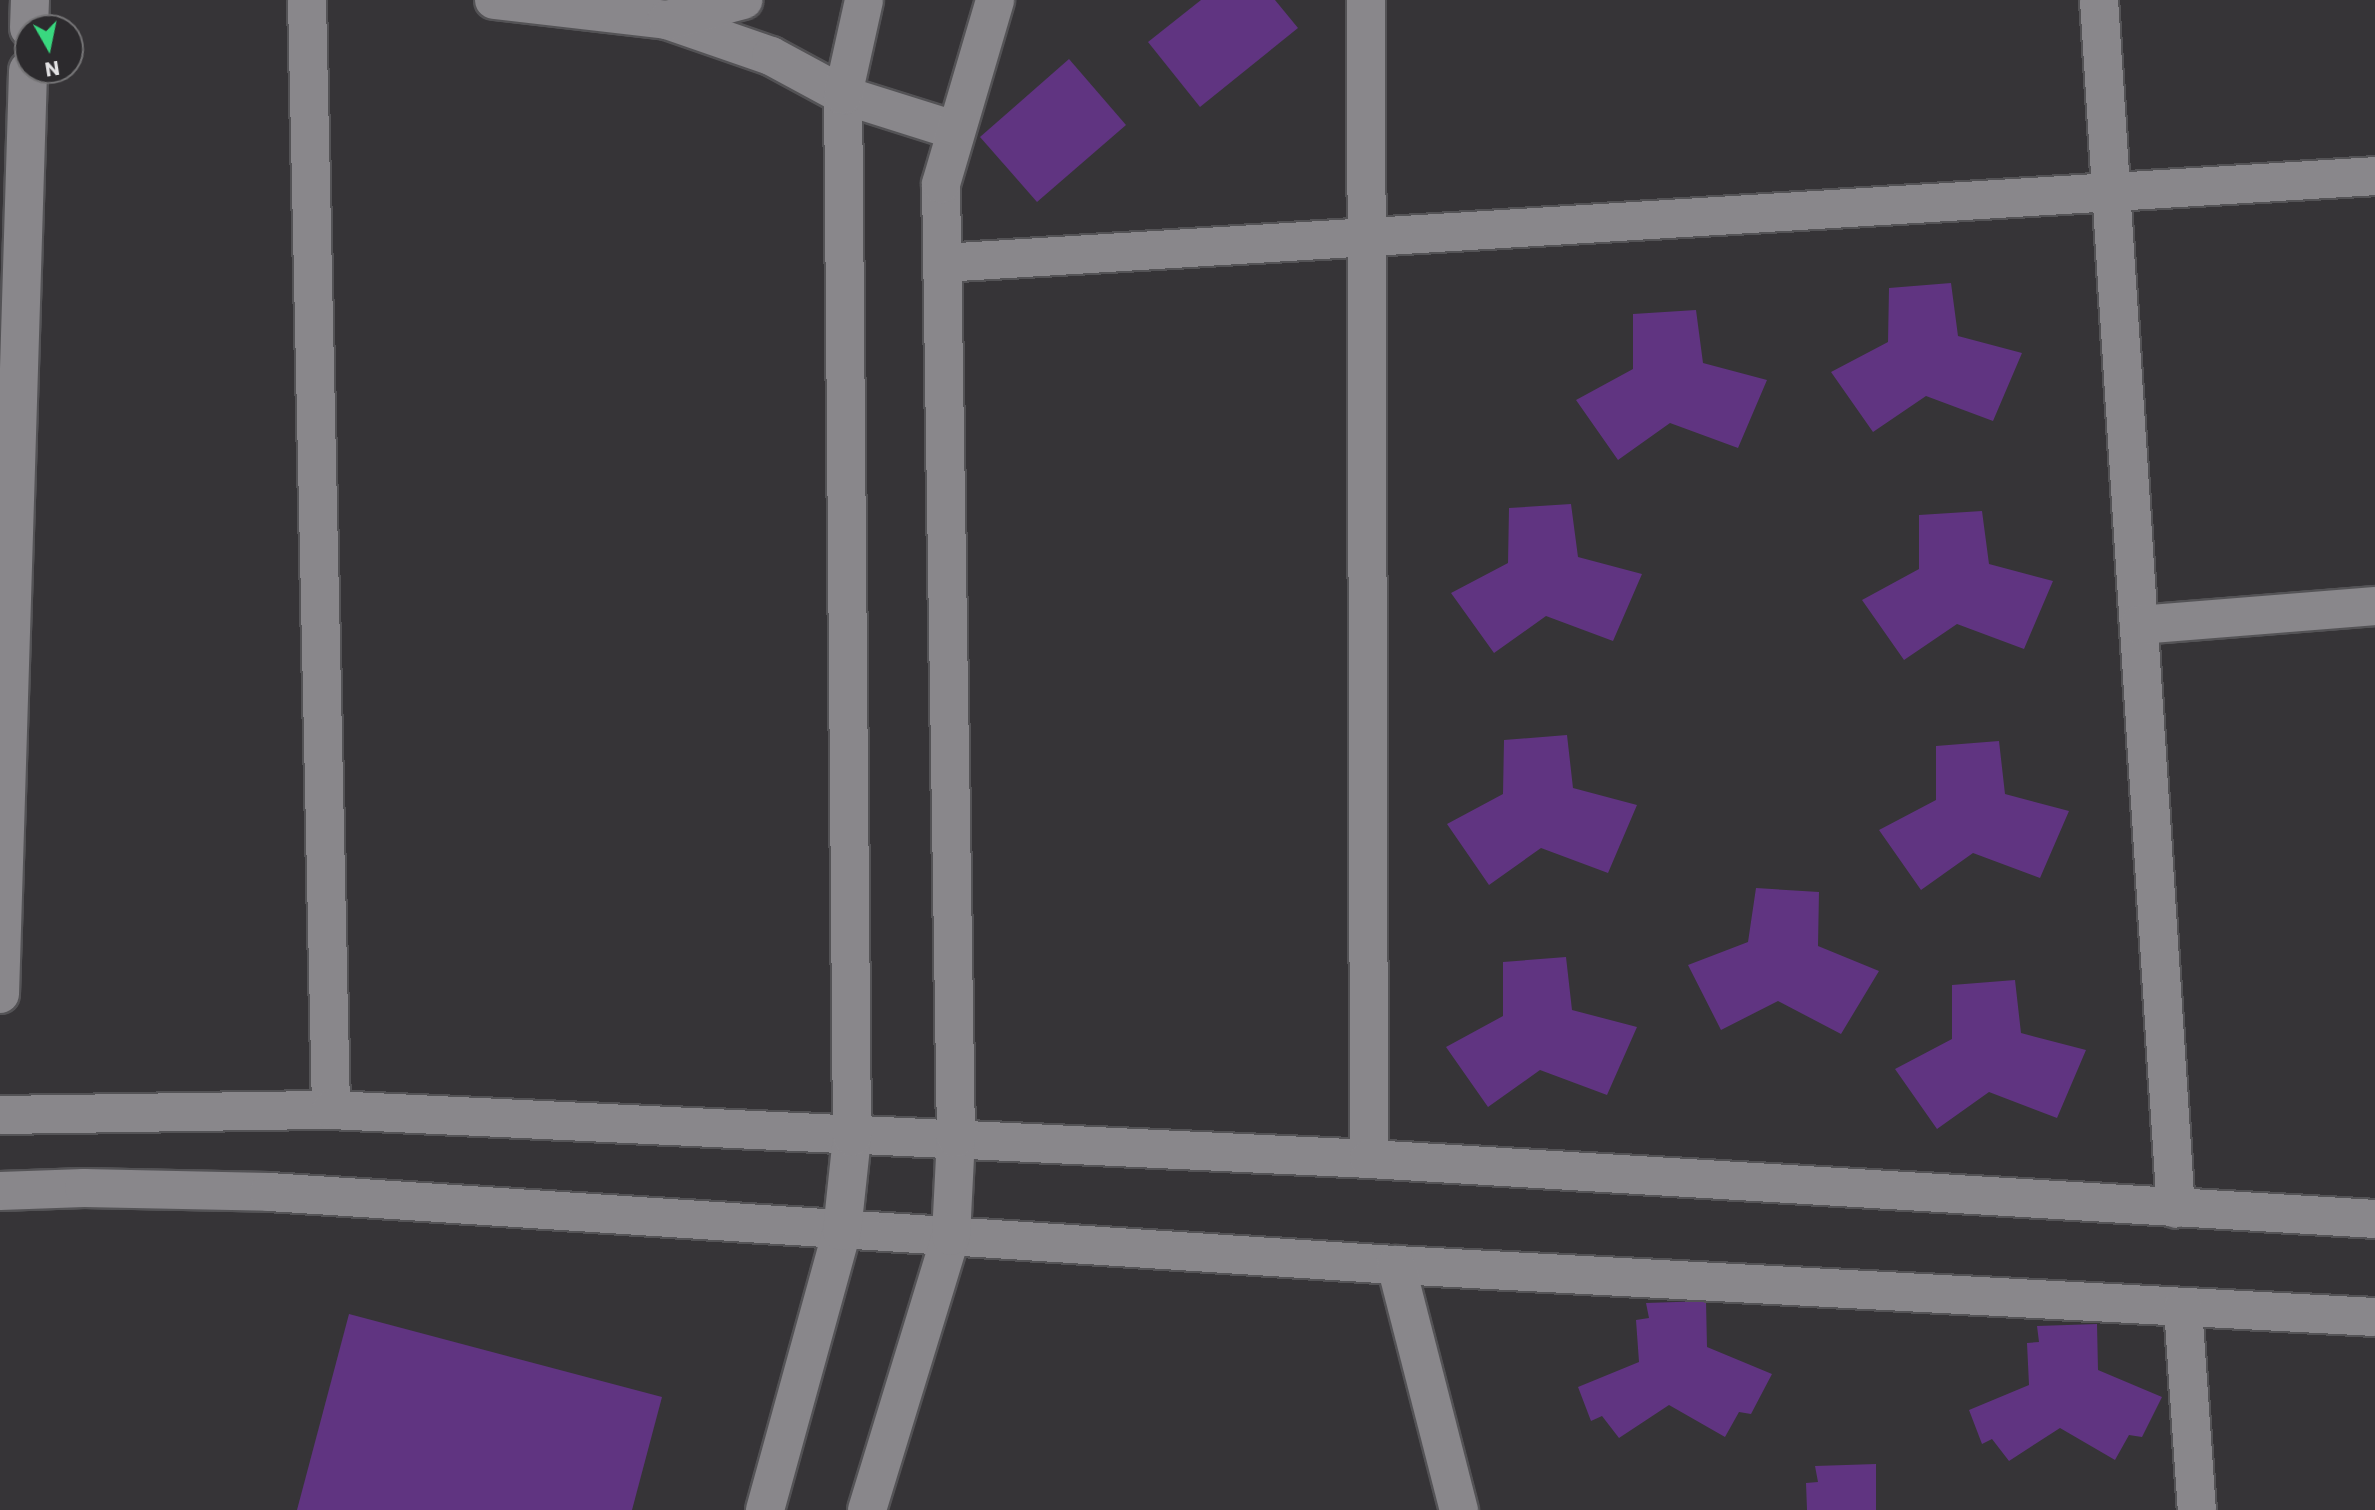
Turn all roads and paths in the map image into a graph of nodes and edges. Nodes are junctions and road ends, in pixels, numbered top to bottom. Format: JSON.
{"nodes":[{"id":1,"x":307,"y":0,"type":"edge"},
{"id":2,"x":494,"y":0,"type":"edge"},
{"id":3,"x":743,"y":0,"type":"edge"},
{"id":4,"x":864,"y":0,"type":"edge"},
{"id":5,"x":995,"y":0,"type":"edge"},
{"id":6,"x":1366,"y":0,"type":"edge"},
{"id":7,"x":2099,"y":0,"type":"edge"},
{"id":8,"x":667,"y":20,"type":"junction"},
{"id":9,"x":28,"y":84,"type":"edge"},
{"id":10,"x":843,"y":94,"type":"junction"},
{"id":11,"x":954,"y":130,"type":"junction"},
{"id":12,"x":2375,"y":176,"type":"edge"},
{"id":13,"x":2112,"y":192,"type":"junction"},
{"id":14,"x":1367,"y":239,"type":"junction"},
{"id":15,"x":942,"y":263,"type":"junction"},
{"id":16,"x":2375,"y":606,"type":"edge"},
{"id":17,"x":2139,"y":625,"type":"junction"},
{"id":18,"x":0,"y":994,"type":"edge"},
{"id":19,"x":331,"y":1110,"type":"junction"},
{"id":20,"x":0,"y":1115,"type":"edge"},
{"id":21,"x":852,"y":1137,"type":"junction"},
{"id":22,"x":956,"y":1138,"type":"junction"},
{"id":23,"x":1369,"y":1159,"type":"junction"},
{"id":24,"x":0,"y":1191,"type":"edge"},
{"id":25,"x":2176,"y":1209,"type":"junction"},
{"id":26,"x":2375,"y":1219,"type":"edge"},
{"id":27,"x":842,"y":1231,"type":"junction"},
{"id":28,"x":951,"y":1236,"type":"junction"},
{"id":29,"x":1396,"y":1265,"type":"junction"},
{"id":30,"x":2183,"y":1307,"type":"junction"},
{"id":31,"x":2375,"y":1317,"type":"edge"},
{"id":32,"x":765,"y":1510,"type":"edge"},
{"id":33,"x":867,"y":1510,"type":"edge"},
{"id":34,"x":1459,"y":1510,"type":"edge"},
{"id":35,"x":2197,"y":1510,"type":"edge"}],
"edges":[{"from":1,"to":19,"type":"street"},
{"from":2,"to":8,"type":"street"},
{"from":3,"to":8,"type":"street"},
{"from":4,"to":10,"type":"street"},
{"from":5,"to":11,"type":"street"},
{"from":6,"to":14,"type":"street"},
{"from":7,"to":13,"type":"street"},
{"from":8,"to":10,"type":"street"},
{"from":9,"to":18,"type":"street"},
{"from":10,"to":11,"type":"street"},
{"from":10,"to":21,"type":"street"},
{"from":11,"to":15,"type":"street"},
{"from":12,"to":13,"type":"street"},
{"from":13,"to":14,"type":"street"},
{"from":13,"to":17,"type":"street"},
{"from":14,"to":15,"type":"street"},
{"from":14,"to":23,"type":"street"},
{"from":15,"to":22,"type":"street"},
{"from":16,"to":17,"type":"street"},
{"from":17,"to":25,"type":"street"},
{"from":19,"to":20,"type":"street"},
{"from":19,"to":21,"type":"street"},
{"from":21,"to":22,"type":"street"},
{"from":21,"to":27,"type":"street"},
{"from":22,"to":23,"type":"street"},
{"from":22,"to":28,"type":"street"},
{"from":23,"to":25,"type":"street"},
{"from":24,"to":27,"type":"street"},
{"from":25,"to":26,"type":"street"},
{"from":27,"to":28,"type":"street"},
{"from":27,"to":32,"type":"street"},
{"from":28,"to":29,"type":"street"},
{"from":28,"to":33,"type":"street"},
{"from":29,"to":30,"type":"street"},
{"from":29,"to":34,"type":"street"},
{"from":30,"to":31,"type":"street"},
{"from":30,"to":35,"type":"street"}]}
